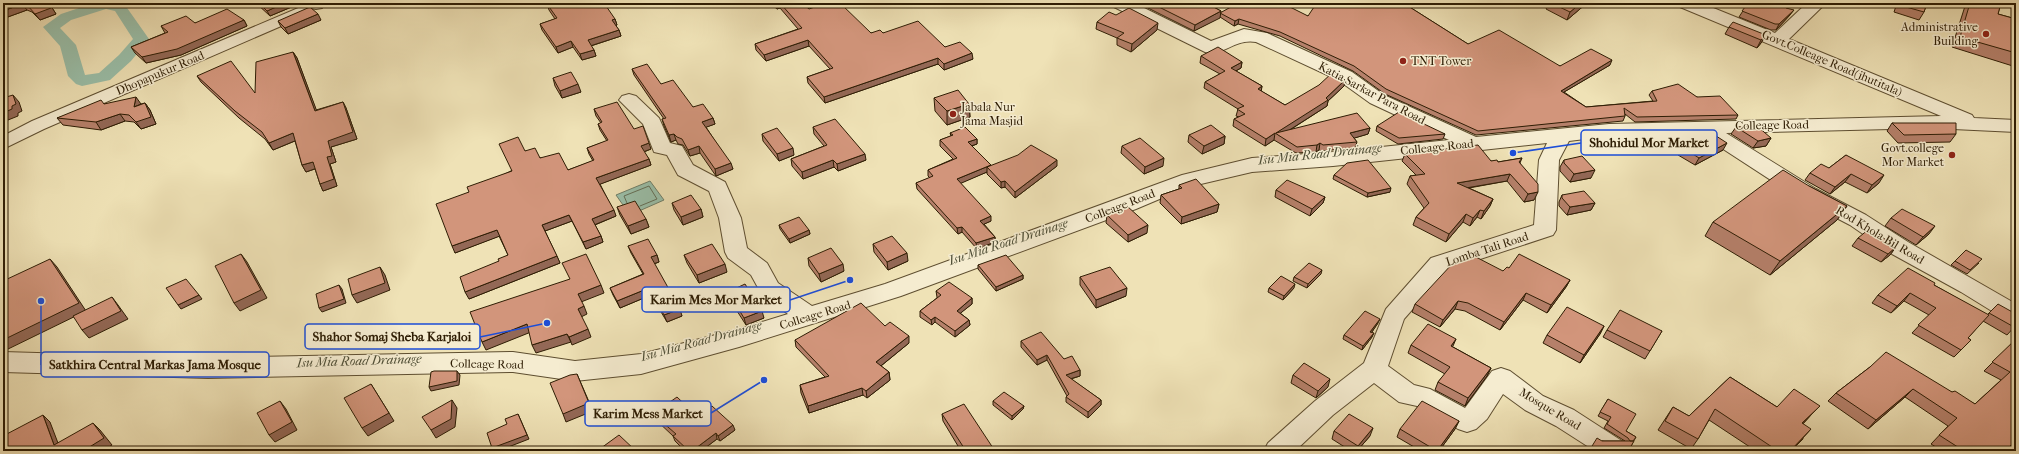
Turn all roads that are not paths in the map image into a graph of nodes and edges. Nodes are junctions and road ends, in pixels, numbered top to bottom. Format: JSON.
{"nodes":[{"id":1,"x":1120,"y":3,"type":"edge"},
{"id":2,"x":1686,"y":3,"type":"edge"},
{"id":3,"x":1817,"y":3,"type":"edge"},
{"id":4,"x":316,"y":4,"type":"edge"},
{"id":5,"x":1777,"y":41,"type":"junction"},
{"id":6,"x":629,"y":100,"type":"dead end"},
{"id":7,"x":1977,"y":124,"type":"junction"},
{"id":8,"x":2016,"y":126,"type":"edge"},
{"id":9,"x":1704,"y":127,"type":"junction"},
{"id":10,"x":1561,"y":136,"type":"junction"},
{"id":11,"x":3,"y":143,"type":"edge"},
{"id":12,"x":1471,"y":143,"type":"junction"},
{"id":13,"x":2016,"y":315,"type":"edge"},
{"id":14,"x":810,"y":317,"type":"junction"},
{"id":15,"x":3,"y":362,"type":"edge"},
{"id":16,"x":1374,"y":369,"type":"junction"},
{"id":17,"x":1277,"y":451,"type":"edge"},
{"id":18,"x":1616,"y":451,"type":"edge"}],
"edges":[{"from":1,"to":12,"type":"street","name":"Katia Sarkar Para Road"},
{"from":2,"to":5,"type":"street","name":"Govt.Colleage Road(jhutitala)"},
{"from":3,"to":5,"type":"street"},
{"from":4,"to":11,"type":"street","name":"Dhopapukur Road"},
{"from":5,"to":7,"type":"street","name":"Govt.Colleage Road(jhutitala)"},
{"from":6,"to":14,"type":"street"},
{"from":7,"to":8,"type":"street","name":"Colleage Road"},
{"from":7,"to":9,"type":"street","name":"Colleage Road"},
{"from":9,"to":10,"type":"street","name":"Colleage Road"},
{"from":9,"to":13,"type":"street","name":"Rod Khola Bil Road"},
{"from":10,"to":12,"type":"street","name":"Colleage Road"},
{"from":10,"to":16,"type":"street","name":"Lomba Tali Road"},
{"from":12,"to":14,"type":"street","name":"Colleage Road"},
{"from":14,"to":15,"type":"street","name":"Colleage Road"},
{"from":16,"to":17,"type":"street"},
{"from":16,"to":18,"type":"street","name":"Mosque Road"}]}
